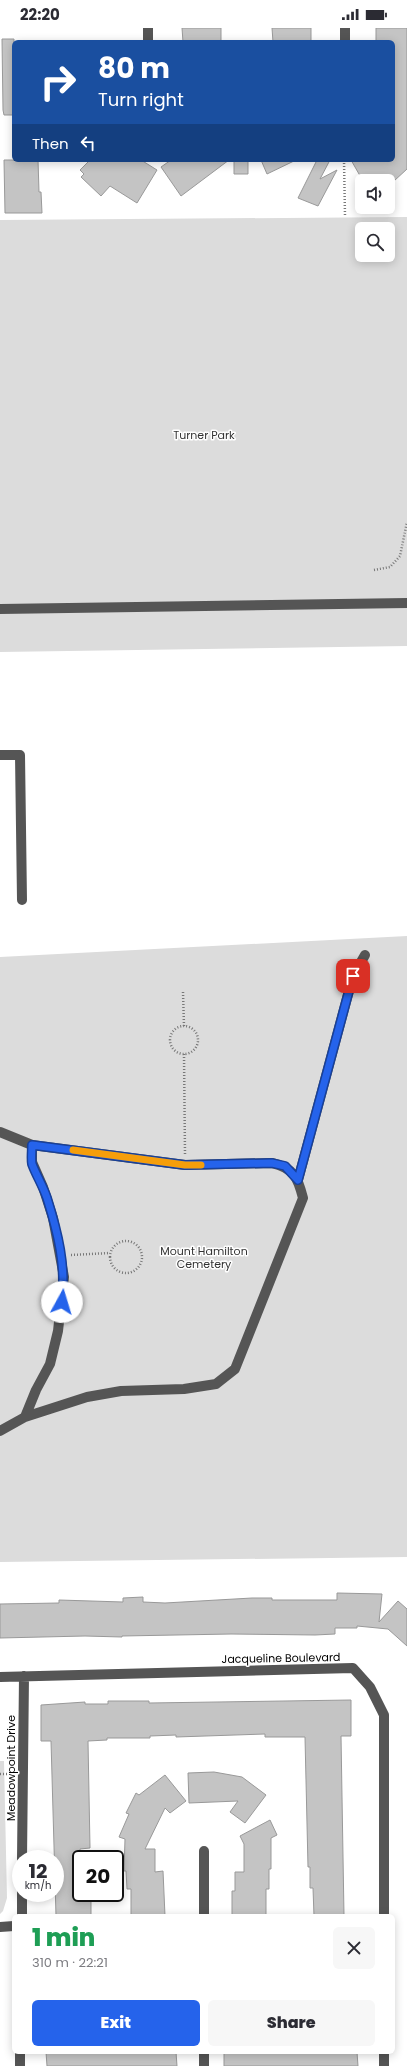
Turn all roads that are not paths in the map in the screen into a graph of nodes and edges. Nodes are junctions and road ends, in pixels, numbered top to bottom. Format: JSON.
{"nodes":[{"id":1,"x":148,"y":28,"type":"edge"},
{"id":2,"x":345,"y":28,"type":"edge"},
{"id":3,"x":148,"y":40,"type":"edge"},
{"id":4,"x":345,"y":40,"type":"edge"},
{"id":5,"x":407,"y":603,"type":"edge"},
{"id":6,"x":0,"y":609,"type":"edge"},
{"id":7,"x":0,"y":755,"type":"edge"},
{"id":8,"x":22,"y":900,"type":"dead end"},
{"id":9,"x":365,"y":955,"type":"dead end"},
{"id":10,"x":0,"y":1132,"type":"edge"},
{"id":11,"x":32,"y":1145,"type":"junction"},
{"id":12,"x":298,"y":1180,"type":"junction"},
{"id":13,"x":25,"y":1417,"type":"junction"},
{"id":14,"x":0,"y":1431,"type":"edge"},
{"id":15,"x":24,"y":1676,"type":"junction"},
{"id":16,"x":0,"y":1677,"type":"edge"},
{"id":17,"x":22,"y":1850,"type":"edge"},
{"id":18,"x":204,"y":1851,"type":"dead end"},
{"id":19,"x":22,"y":1902,"type":"edge"},
{"id":20,"x":22,"y":1914,"type":"edge"},
{"id":21,"x":204,"y":1914,"type":"edge"},
{"id":22,"x":384,"y":1914,"type":"edge"},
{"id":23,"x":12,"y":1926,"type":"edge"},
{"id":24,"x":0,"y":1927,"type":"edge"},
{"id":25,"x":20,"y":2054,"type":"edge"},
{"id":26,"x":204,"y":2054,"type":"edge"},
{"id":27,"x":384,"y":2054,"type":"edge"},
{"id":28,"x":20,"y":2066,"type":"edge"},
{"id":29,"x":204,"y":2066,"type":"edge"},
{"id":30,"x":384,"y":2066,"type":"edge"}],
"edges":[{"from":1,"to":3,"type":"street"},
{"from":2,"to":4,"type":"street"},
{"from":5,"to":6,"type":"street"},
{"from":7,"to":8,"type":"street"},
{"from":9,"to":12,"type":"street"},
{"from":10,"to":11,"type":"street"},
{"from":11,"to":12,"type":"street"},
{"from":11,"to":13,"type":"street"},
{"from":12,"to":13,"type":"street"},
{"from":13,"to":14,"type":"street"},
{"from":15,"to":16,"type":"street","name":"Jacqueline Boulevard"},
{"from":15,"to":17,"type":"street","name":"Meadowpoint Drive"},
{"from":15,"to":22,"type":"street","name":"Jacqueline Boulevard"},
{"from":18,"to":21,"type":"street"},
{"from":19,"to":20,"type":"street"},
{"from":23,"to":24,"type":"street"},
{"from":25,"to":28,"type":"street"},
{"from":26,"to":29,"type":"street"},
{"from":27,"to":30,"type":"street"}]}
